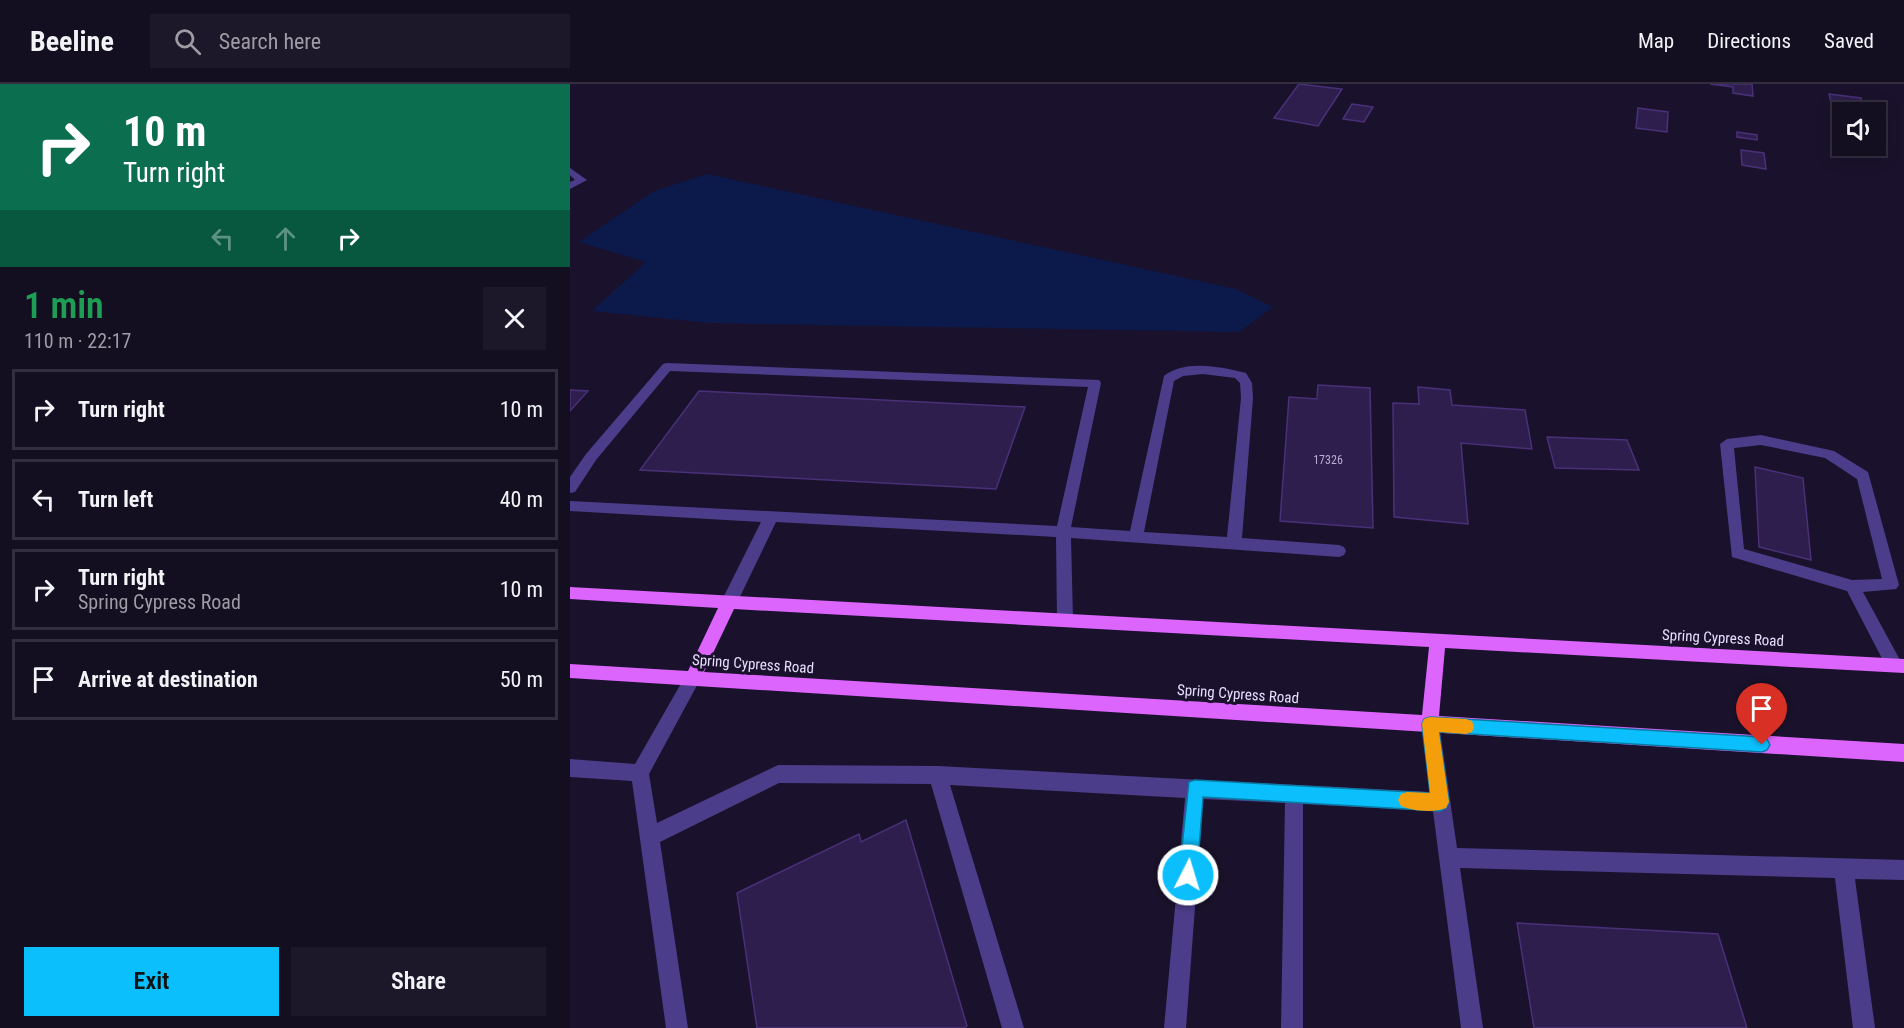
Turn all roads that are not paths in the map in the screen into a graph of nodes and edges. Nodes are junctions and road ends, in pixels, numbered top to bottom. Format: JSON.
{"nodes":[{"id":1,"x":570,"y":171,"type":"edge"},
{"id":2,"x":570,"y":186,"type":"edge"},
{"id":3,"x":570,"y":488,"type":"edge"},
{"id":4,"x":570,"y":506,"type":"edge"},
{"id":5,"x":771,"y":517,"type":"junction"},
{"id":6,"x":1063,"y":532,"type":"junction"},
{"id":7,"x":1136,"y":537,"type":"junction"},
{"id":8,"x":1234,"y":544,"type":"junction"},
{"id":9,"x":1338,"y":551,"type":"dead end"},
{"id":10,"x":1852,"y":586,"type":"junction"},
{"id":11,"x":570,"y":593,"type":"edge"},
{"id":12,"x":729,"y":602,"type":"junction"},
{"id":13,"x":1065,"y":620,"type":"junction"},
{"id":14,"x":1438,"y":640,"type":"junction"},
{"id":15,"x":1899,"y":666,"type":"edge"},
{"id":16,"x":570,"y":671,"type":"edge"},
{"id":17,"x":693,"y":678,"type":"junction"},
{"id":18,"x":1430,"y":724,"type":"junction"},
{"id":19,"x":1904,"y":753,"type":"edge"},
{"id":20,"x":570,"y":768,"type":"edge"},
{"id":21,"x":640,"y":773,"type":"junction"},
{"id":22,"x":938,"y":775,"type":"junction"},
{"id":23,"x":1195,"y":788,"type":"junction"},
{"id":24,"x":1294,"y":794,"type":"junction"},
{"id":25,"x":1440,"y":802,"type":"junction"},
{"id":26,"x":649,"y":837,"type":"junction"},
{"id":27,"x":1449,"y":858,"type":"junction"},
{"id":28,"x":1844,"y":868,"type":"junction"},
{"id":29,"x":1904,"y":870,"type":"edge"},
{"id":30,"x":676,"y":1028,"type":"edge"},
{"id":31,"x":1013,"y":1028,"type":"edge"},
{"id":32,"x":1175,"y":1028,"type":"edge"},
{"id":33,"x":1292,"y":1028,"type":"edge"},
{"id":34,"x":1472,"y":1028,"type":"edge"},
{"id":35,"x":1864,"y":1028,"type":"edge"}],
"edges":[{"from":1,"to":2,"type":"lane"},
{"from":3,"to":6,"type":"lane"},
{"from":4,"to":5,"type":"lane"},
{"from":5,"to":6,"type":"lane"},
{"from":5,"to":12,"type":"lane"},
{"from":6,"to":7,"type":"lane"},
{"from":6,"to":13,"type":"lane"},
{"from":7,"to":8,"type":"lane"},
{"from":7,"to":8,"type":"lane"},
{"from":8,"to":9,"type":"lane"},
{"from":10,"to":10,"type":"lane"},
{"from":10,"to":15,"type":"lane"},
{"from":11,"to":12,"type":"main road","name":"Spring Cypress Road"},
{"from":12,"to":13,"type":"main road","name":"Spring Cypress Road"},
{"from":12,"to":17,"type":"main road"},
{"from":13,"to":14,"type":"main road","name":"Spring Cypress Road"},
{"from":14,"to":15,"type":"main road","name":"Spring Cypress Road"},
{"from":14,"to":18,"type":"main road"},
{"from":16,"to":17,"type":"main road","name":"Spring Cypress Road"},
{"from":17,"to":18,"type":"main road","name":"Spring Cypress Road"},
{"from":17,"to":21,"type":"lane"},
{"from":18,"to":19,"type":"main road","name":"Spring Cypress Road"},
{"from":18,"to":25,"type":"lane"},
{"from":20,"to":21,"type":"lane"},
{"from":21,"to":26,"type":"lane"},
{"from":22,"to":23,"type":"lane"},
{"from":22,"to":26,"type":"lane"},
{"from":22,"to":31,"type":"lane"},
{"from":23,"to":24,"type":"lane"},
{"from":23,"to":32,"type":"lane"},
{"from":24,"to":25,"type":"lane"},
{"from":24,"to":33,"type":"lane"},
{"from":25,"to":27,"type":"lane"},
{"from":26,"to":30,"type":"lane"},
{"from":27,"to":28,"type":"lane"},
{"from":27,"to":34,"type":"lane"},
{"from":28,"to":29,"type":"lane"},
{"from":28,"to":35,"type":"lane"}]}
